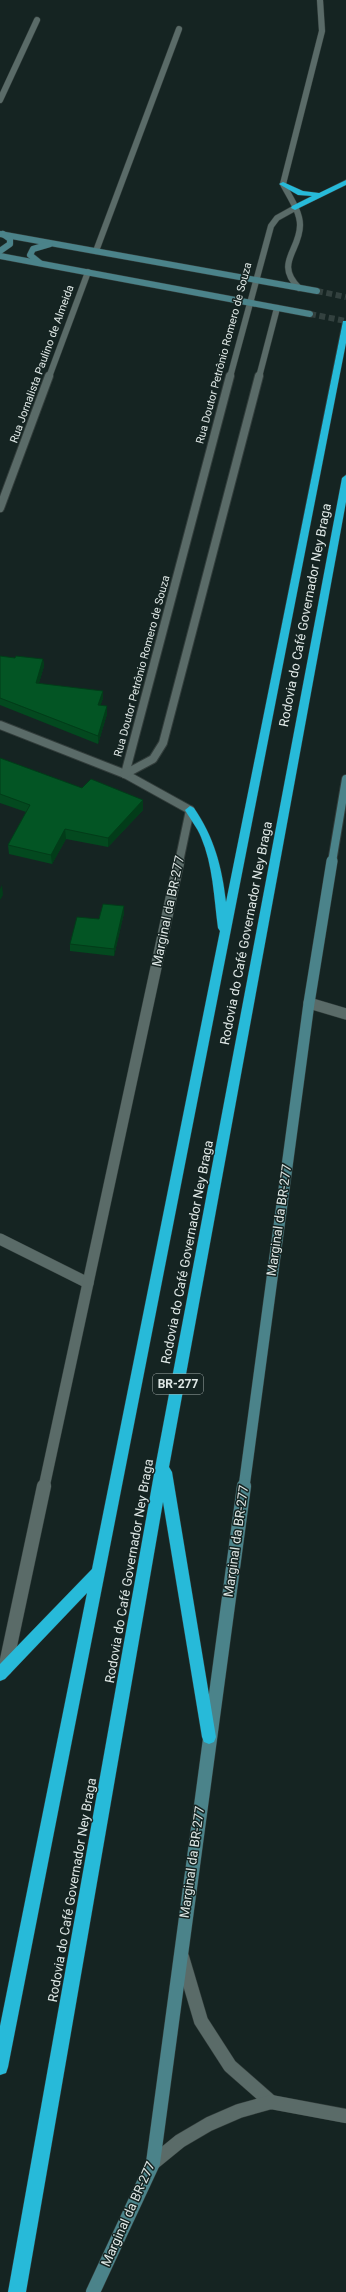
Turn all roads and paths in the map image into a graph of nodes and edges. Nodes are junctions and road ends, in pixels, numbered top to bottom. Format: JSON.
{"nodes":[{"id":1,"x":320,"y":0,"type":"edge"},
{"id":2,"x":38,"y":20,"type":"dead end"},
{"id":3,"x":178,"y":29,"type":"dead end"},
{"id":4,"x":0,"y":100,"type":"edge"},
{"id":5,"x":346,"y":182,"type":"edge"},
{"id":6,"x":283,"y":184,"type":"junction"},
{"id":7,"x":321,"y":195,"type":"junction"},
{"id":8,"x":295,"y":208,"type":"junction"},
{"id":9,"x":2,"y":234,"type":"edge"},
{"id":10,"x":56,"y":244,"type":"junction"},
{"id":11,"x":0,"y":251,"type":"edge"},
{"id":12,"x":96,"y":251,"type":"junction"},
{"id":13,"x":0,"y":256,"type":"edge"},
{"id":14,"x":46,"y":265,"type":"junction"},
{"id":15,"x":88,"y":272,"type":"junction"},
{"id":16,"x":255,"y":280,"type":"junction"},
{"id":17,"x":299,"y":288,"type":"junction"},
{"id":18,"x":317,"y":291,"type":"tunnel mouth"},
{"id":19,"x":249,"y":303,"type":"junction"},
{"id":20,"x":277,"y":308,"type":"junction"},
{"id":21,"x":310,"y":314,"type":"tunnel mouth"},
{"id":22,"x":346,"y":323,"type":"edge"},
{"id":23,"x":346,"y":478,"type":"edge"},
{"id":24,"x":0,"y":508,"type":"edge"},
{"id":25,"x":0,"y":725,"type":"edge"},
{"id":26,"x":125,"y":774,"type":"junction"},
{"id":27,"x":346,"y":779,"type":"edge"},
{"id":28,"x":190,"y":810,"type":"junction"},
{"id":29,"x":224,"y":938,"type":"junction"},
{"id":30,"x":309,"y":1003,"type":"junction"},
{"id":31,"x":346,"y":1014,"type":"edge"},
{"id":32,"x":0,"y":1240,"type":"edge"},
{"id":33,"x":88,"y":1283,"type":"junction"},
{"id":34,"x":163,"y":1463,"type":"junction"},
{"id":35,"x":98,"y":1572,"type":"junction"},
{"id":36,"x":2,"y":1672,"type":"edge"},
{"id":37,"x":209,"y":1737,"type":"junction"},
{"id":38,"x":180,"y":1950,"type":"junction"},
{"id":39,"x":0,"y":2067,"type":"edge"},
{"id":40,"x":271,"y":2102,"type":"junction"},
{"id":41,"x":346,"y":2116,"type":"edge"},
{"id":42,"x":153,"y":2162,"type":"junction"},
{"id":43,"x":16,"y":2292,"type":"edge"},
{"id":44,"x":93,"y":2292,"type":"edge"}],
"edges":[{"from":1,"to":6,"type":"street"},
{"from":2,"to":4,"type":"street"},
{"from":3,"to":12,"type":"street"},
{"from":5,"to":7,"type":"highway"},
{"from":6,"to":7,"type":"highway"},
{"from":6,"to":8,"type":"street"},
{"from":7,"to":8,"type":"highway"},
{"from":8,"to":16,"type":"street","name":"Rua Doutor Petrônio Romero de Souza"},
{"from":8,"to":17,"type":"street"},
{"from":9,"to":10,"type":"main road"},
{"from":9,"to":11,"type":"main road"},
{"from":10,"to":12,"type":"main road"},
{"from":10,"to":14,"type":"main road"},
{"from":12,"to":16,"type":"main road"},
{"from":13,"to":14,"type":"main road"},
{"from":14,"to":15,"type":"main road"},
{"from":15,"to":19,"type":"main road"},
{"from":15,"to":24,"type":"street","name":"Rua Jornalista Paulino de Almeida"},
{"from":16,"to":17,"type":"main road"},
{"from":16,"to":19,"type":"street","name":"Rua Doutor Petrônio Romero de Souza"},
{"from":17,"to":18,"type":"main road"},
{"from":19,"to":20,"type":"main road"},
{"from":19,"to":26,"type":"street","name":"Rua Doutor Petrônio Romero de Souza"},
{"from":20,"to":21,"type":"main road"},
{"from":20,"to":26,"type":"street","name":"Rua Doutor Petrônio Romero de Souza"},
{"from":22,"to":29,"type":"highway","name":"Rodovia do Café Governador Ney Braga","number":"BR-277"},
{"from":23,"to":34,"type":"highway","name":"Rodovia do Café Governador Ney Braga","number":"BR-277"},
{"from":25,"to":26,"type":"street"},
{"from":26,"to":28,"type":"street"},
{"from":27,"to":30,"type":"main road","name":"Marginal da BR-277"},
{"from":28,"to":29,"type":"highway"},
{"from":28,"to":33,"type":"street","name":"Marginal da BR-277"},
{"from":29,"to":35,"type":"highway","name":"Rodovia do Café Governador Ney Braga","number":"BR-277"},
{"from":30,"to":31,"type":"street"},
{"from":30,"to":37,"type":"main road","name":"Marginal da BR-277"},
{"from":32,"to":33,"type":"street"},
{"from":33,"to":36,"type":"street","name":"Marginal da BR-277"},
{"from":34,"to":37,"type":"highway"},
{"from":34,"to":43,"type":"highway","name":"Rodovia do Café Governador Ney Braga","number":"BR-277"},
{"from":35,"to":36,"type":"highway"},
{"from":35,"to":39,"type":"highway","name":"Rodovia do Café Governador Ney Braga","number":"BR-277"},
{"from":37,"to":38,"type":"main road","name":"Marginal da BR-277"},
{"from":38,"to":40,"type":"street"},
{"from":38,"to":42,"type":"main road","name":"Marginal da BR-277"},
{"from":40,"to":41,"type":"street"},
{"from":40,"to":42,"type":"street"},
{"from":42,"to":44,"type":"main road","name":"Marginal da BR-277"}]}
